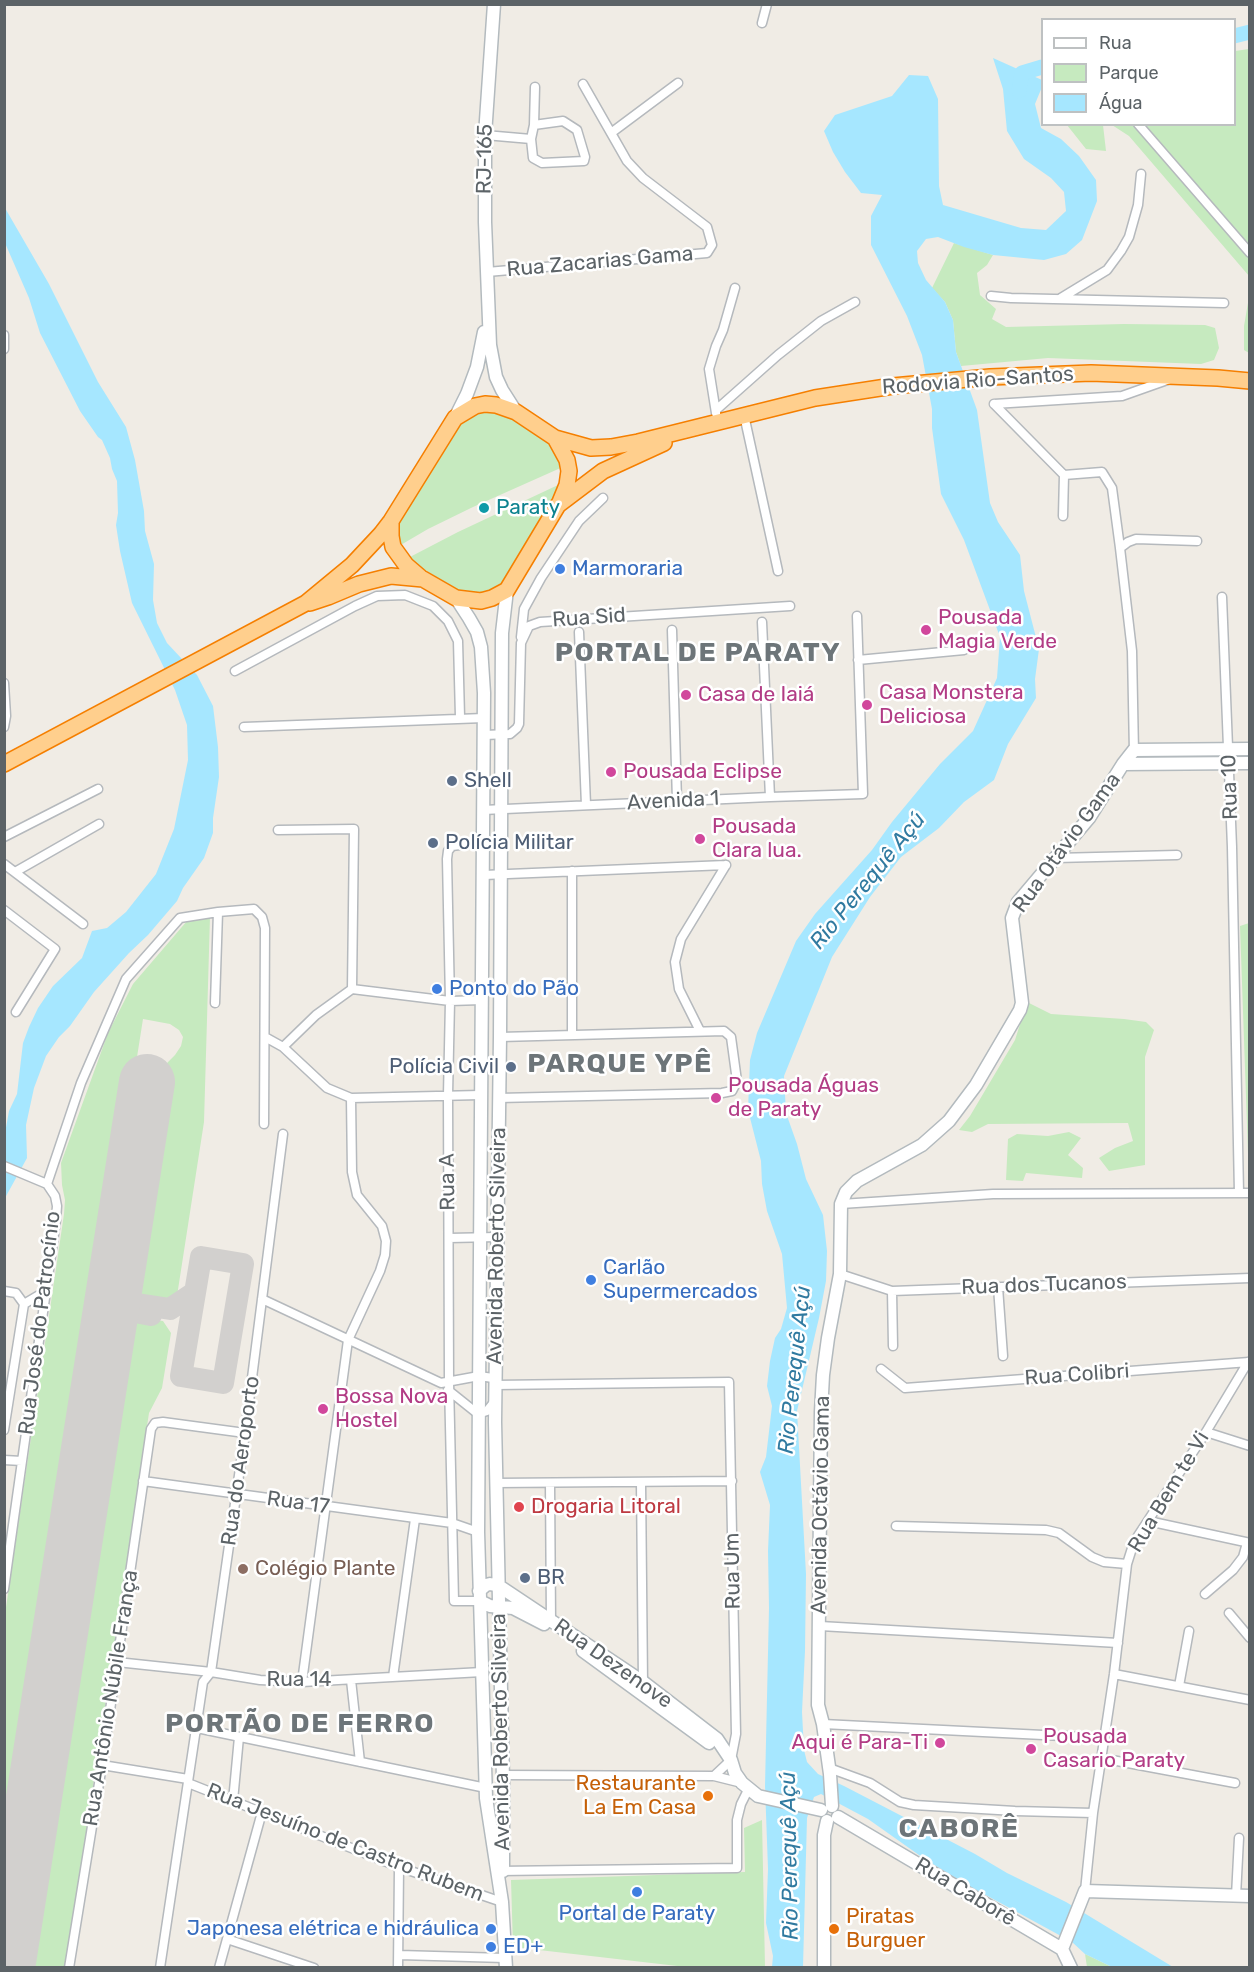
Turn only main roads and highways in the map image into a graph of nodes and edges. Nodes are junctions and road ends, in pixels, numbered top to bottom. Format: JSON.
{"nodes":[{"id":1,"x":1250,"y":381,"type":"edge"},
{"id":2,"x":714,"y":419,"type":"junction"},
{"id":3,"x":555,"y":438,"type":"junction"},
{"id":4,"x":558,"y":505,"type":"junction"},
{"id":5,"x":391,"y":521,"type":"junction"},
{"id":6,"x":423,"y":579,"type":"junction"},
{"id":7,"x":306,"y":603,"type":"junction"},
{"id":8,"x":4,"y":764,"type":"edge"}],
"edges":[{"from":1,"to":2,"type":"highway","name":"Rodovia Rio-Santos"},
{"from":2,"to":3,"type":"highway"},
{"from":2,"to":4,"type":"highway"},
{"from":3,"to":4,"type":"highway"},
{"from":3,"to":5,"type":"highway"},
{"from":4,"to":6,"type":"highway"},
{"from":5,"to":6,"type":"highway"},
{"from":5,"to":7,"type":"highway"},
{"from":6,"to":7,"type":"highway"},
{"from":7,"to":8,"type":"highway"}]}
